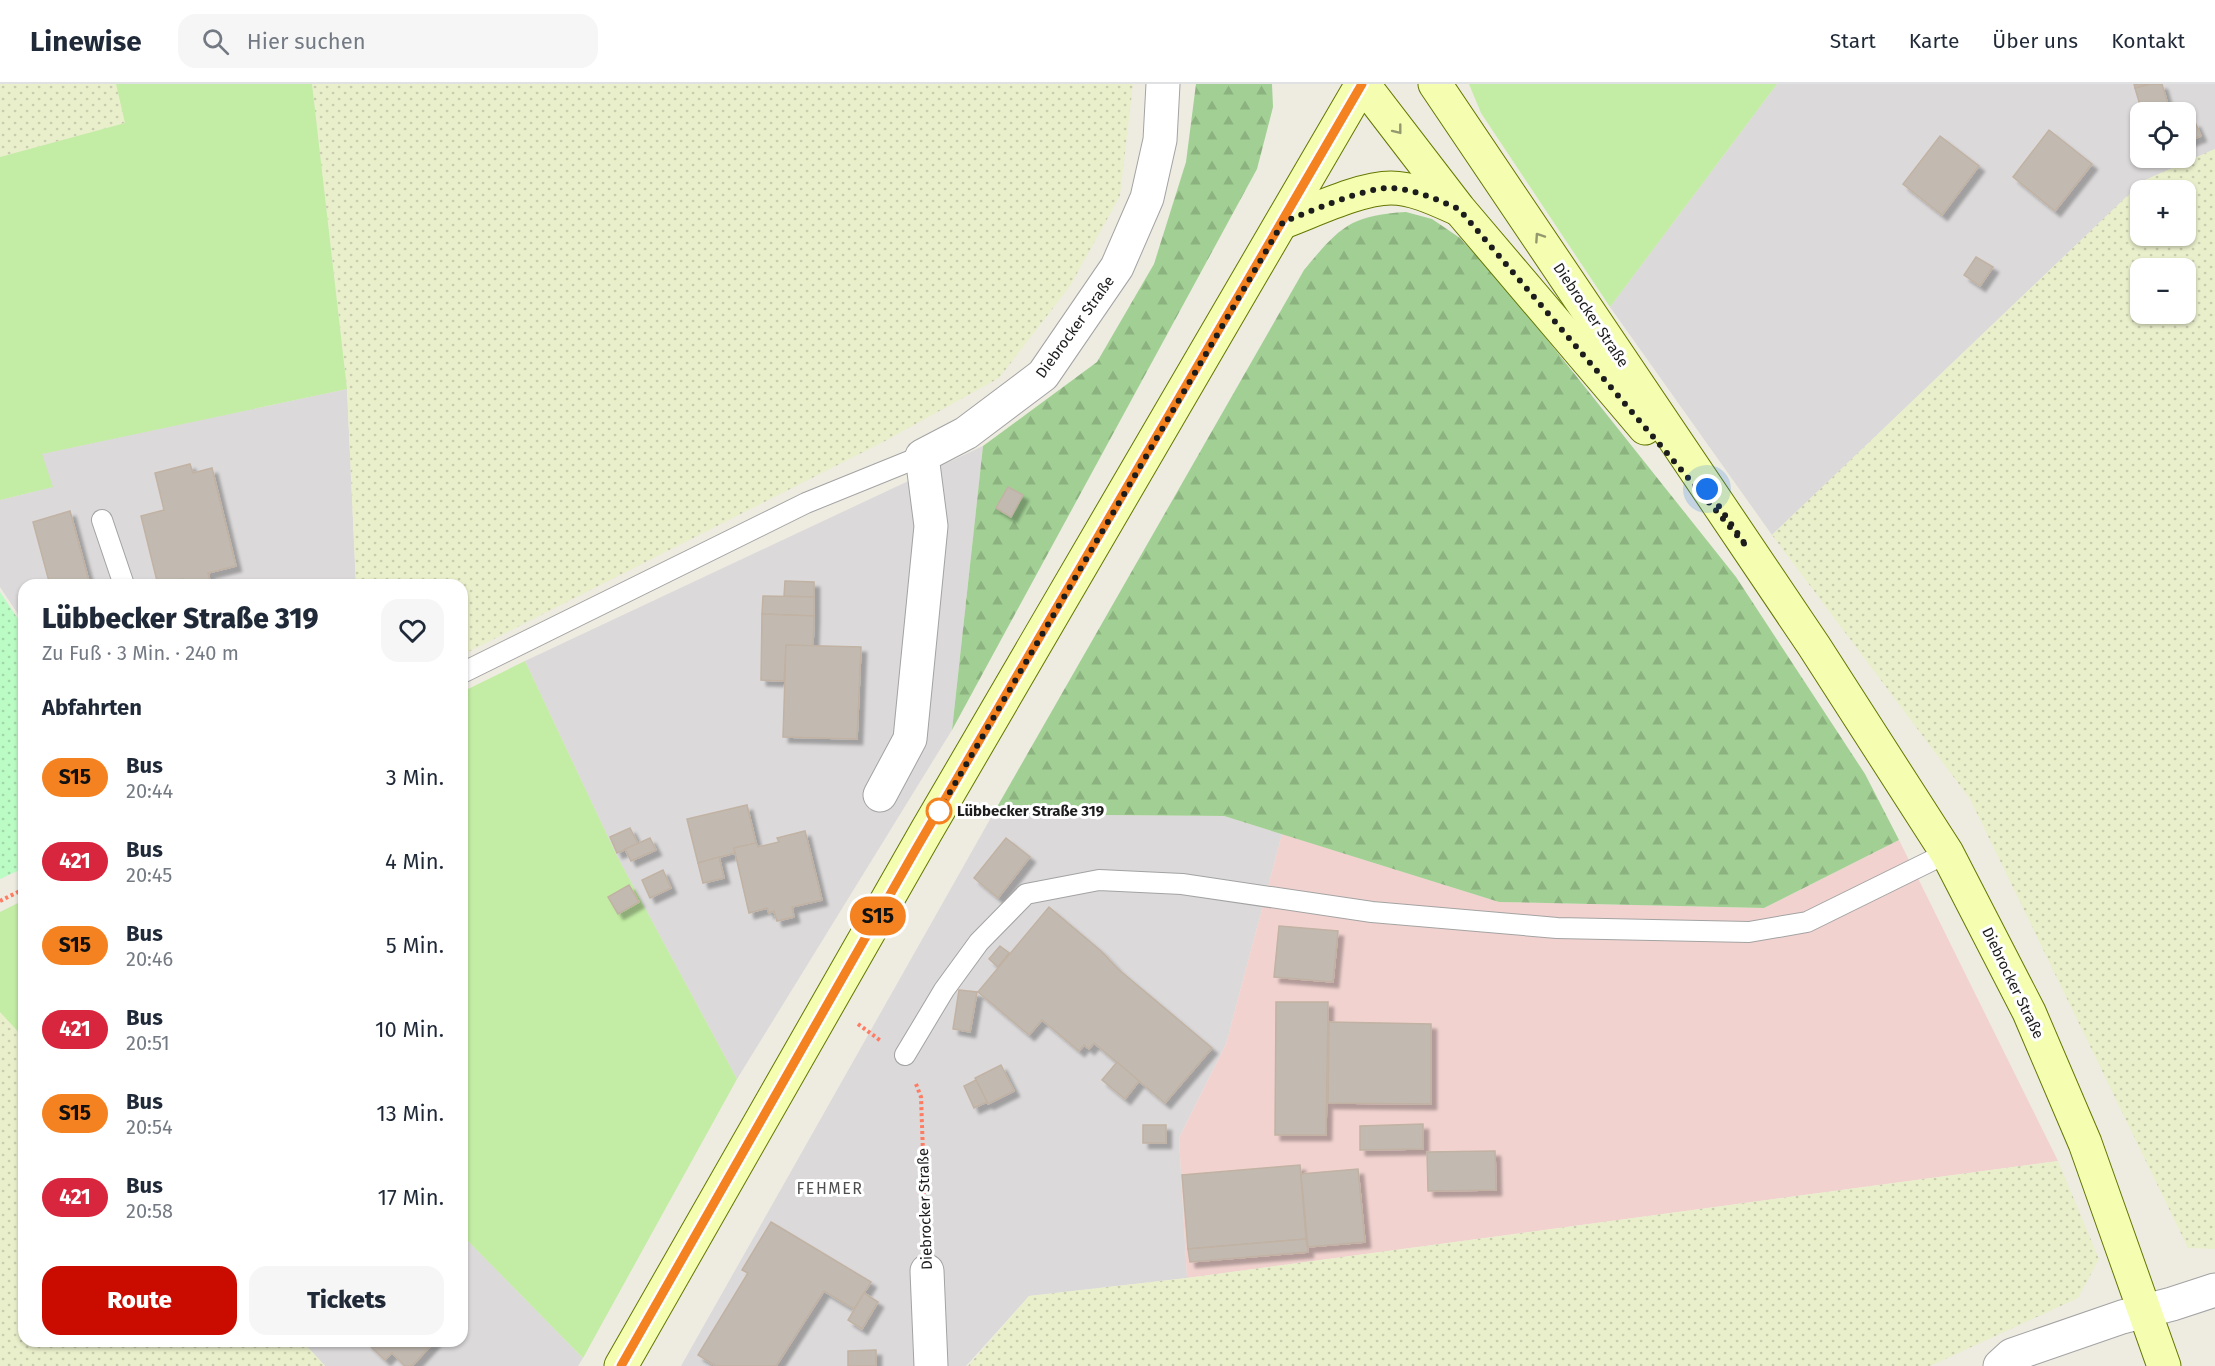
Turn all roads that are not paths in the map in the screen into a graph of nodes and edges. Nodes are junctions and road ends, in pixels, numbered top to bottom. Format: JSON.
{"nodes":[{"id":1,"x":1163,"y":84,"type":"edge"},
{"id":2,"x":1362,"y":84,"type":"edge"},
{"id":3,"x":1435,"y":84,"type":"edge"},
{"id":4,"x":1459,"y":209,"type":"junction"},
{"id":5,"x":1283,"y":222,"type":"junction"},
{"id":6,"x":922,"y":456,"type":"junction"},
{"id":7,"x":102,"y":520,"type":"dead end"},
{"id":8,"x":1747,"y":547,"type":"junction"},
{"id":9,"x":122,"y":579,"type":"edge"},
{"id":10,"x":468,"y":670,"type":"edge"},
{"id":11,"x":880,"y":795,"type":"dead end"},
{"id":12,"x":1947,"y":853,"type":"junction"},
{"id":13,"x":905,"y":1055,"type":"road end"},
{"id":14,"x":927,"y":1271,"type":"road end"},
{"id":15,"x":2215,"y":1290,"type":"edge"},
{"id":16,"x":2146,"y":1311,"type":"junction"},
{"id":17,"x":621,"y":1366,"type":"edge"},
{"id":18,"x":931,"y":1366,"type":"edge"},
{"id":19,"x":2000,"y":1366,"type":"edge"},
{"id":20,"x":2164,"y":1366,"type":"edge"}],
"edges":[{"from":1,"to":6,"type":"street","name":"Diebrocker Straße"},
{"from":2,"to":4,"type":"main road","name":"Diebrocker Straße","one_way":true},
{"from":2,"to":5,"type":"main road"},
{"from":8,"to":3,"type":"main road","name":"Diebrocker Straße","one_way":true},
{"from":4,"to":5,"type":"main road"},
{"from":4,"to":8,"type":"main road","name":"Diebrocker Straße"},
{"from":5,"to":17,"type":"main road"},
{"from":6,"to":10,"type":"lane"},
{"from":6,"to":11,"type":"street"},
{"from":7,"to":9,"type":"lane"},
{"from":8,"to":12,"type":"main road","name":"Diebrocker Straße"},
{"from":12,"to":13,"type":"lane"},
{"from":12,"to":16,"type":"main road","name":"Diebrocker Straße"},
{"from":14,"to":18,"type":"street","name":"Diebrocker Straße"},
{"from":15,"to":16,"type":"street"},
{"from":16,"to":19,"type":"street"},
{"from":16,"to":20,"type":"main road","name":"Diebrocker Straße"}]}
